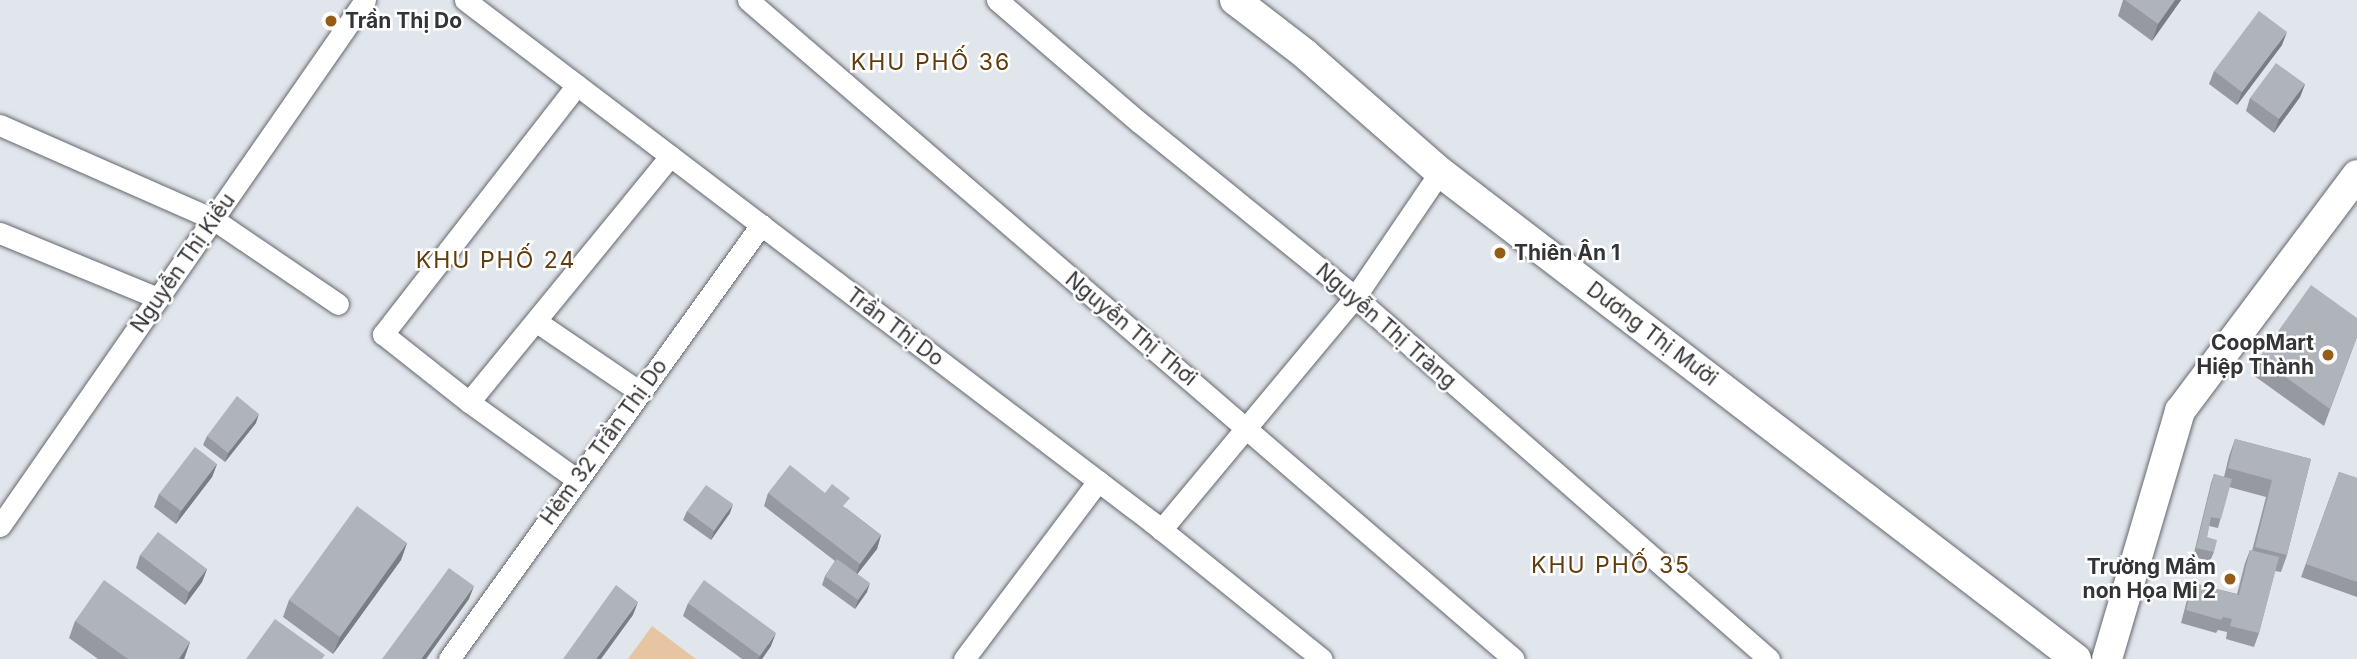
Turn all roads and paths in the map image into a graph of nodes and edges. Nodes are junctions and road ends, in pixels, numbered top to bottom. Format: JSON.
{"nodes":[{"id":1,"x":365,"y":0,"type":"edge"},
{"id":2,"x":465,"y":0,"type":"edge"},
{"id":3,"x":748,"y":0,"type":"edge"},
{"id":4,"x":997,"y":0,"type":"edge"},
{"id":5,"x":1235,"y":0,"type":"edge"},
{"id":6,"x":577,"y":85,"type":"junction"},
{"id":7,"x":0,"y":125,"type":"edge"},
{"id":8,"x":670,"y":156,"type":"junction"},
{"id":9,"x":1440,"y":172,"type":"junction"},
{"id":10,"x":2357,"y":175,"type":"edge"},
{"id":11,"x":213,"y":219,"type":"junction"},
{"id":12,"x":761,"y":225,"type":"junction"},
{"id":13,"x":0,"y":233,"type":"edge"},
{"id":14,"x":1355,"y":297,"type":"junction"},
{"id":15,"x":158,"y":298,"type":"junction"},
{"id":16,"x":338,"y":304,"type":"dead end"},
{"id":17,"x":537,"y":322,"type":"junction"},
{"id":18,"x":640,"y":392,"type":"junction"},
{"id":19,"x":469,"y":402,"type":"junction"},
{"id":20,"x":1247,"y":428,"type":"junction"},
{"id":21,"x":576,"y":479,"type":"junction"},
{"id":22,"x":1098,"y":481,"type":"junction"},
{"id":23,"x":4,"y":513,"type":"edge"},
{"id":24,"x":1161,"y":530,"type":"junction"},
{"id":25,"x":449,"y":659,"type":"edge"},
{"id":26,"x":964,"y":659,"type":"edge"},
{"id":27,"x":1322,"y":659,"type":"edge"},
{"id":28,"x":1514,"y":659,"type":"edge"},
{"id":29,"x":1769,"y":659,"type":"edge"},
{"id":30,"x":2076,"y":659,"type":"edge"},
{"id":31,"x":2106,"y":659,"type":"edge"}],
"edges":[{"from":1,"to":11,"type":"street","name":"Nguyễn Thị Kiểu"},
{"from":2,"to":6,"type":"street","name":"Trần Thị Do"},
{"from":3,"to":20,"type":"street","name":"Nguyễn Thị Thơi"},
{"from":4,"to":14,"type":"street","name":"Nguyễn Thị Tràng"},
{"from":5,"to":9,"type":"street","name":"Dương Thị Mười"},
{"from":6,"to":8,"type":"street","name":"Trần Thị Do"},
{"from":6,"to":19,"type":"street"},
{"from":7,"to":11,"type":"street"},
{"from":8,"to":12,"type":"street","name":"Trần Thị Do"},
{"from":8,"to":17,"type":"street"},
{"from":9,"to":14,"type":"street"},
{"from":9,"to":30,"type":"street","name":"Dương Thị Mười"},
{"from":10,"to":31,"type":"street"},
{"from":11,"to":15,"type":"street","name":"Nguyễn Thị Kiểu"},
{"from":11,"to":16,"type":"street"},
{"from":12,"to":18,"type":"street","name":"Hẻm 32 Trần Thị Do"},
{"from":12,"to":22,"type":"street","name":"Trần Thị Do"},
{"from":13,"to":15,"type":"street"},
{"from":14,"to":20,"type":"street"},
{"from":14,"to":29,"type":"street","name":"Nguyễn Thị Tràng"},
{"from":15,"to":23,"type":"street","name":"Nguyễn Thị Kiểu"},
{"from":17,"to":18,"type":"street"},
{"from":17,"to":19,"type":"street"},
{"from":18,"to":21,"type":"street","name":"Hẻm 32 Trần Thị Do"},
{"from":19,"to":21,"type":"street"},
{"from":20,"to":24,"type":"street"},
{"from":20,"to":28,"type":"street","name":"Nguyễn Thị Thơi"},
{"from":21,"to":25,"type":"street","name":"Hẻm 32 Trần Thị Do"},
{"from":22,"to":24,"type":"street","name":"Trần Thị Do"},
{"from":22,"to":26,"type":"street"},
{"from":24,"to":27,"type":"street","name":"Trần Thị Do"}]}
